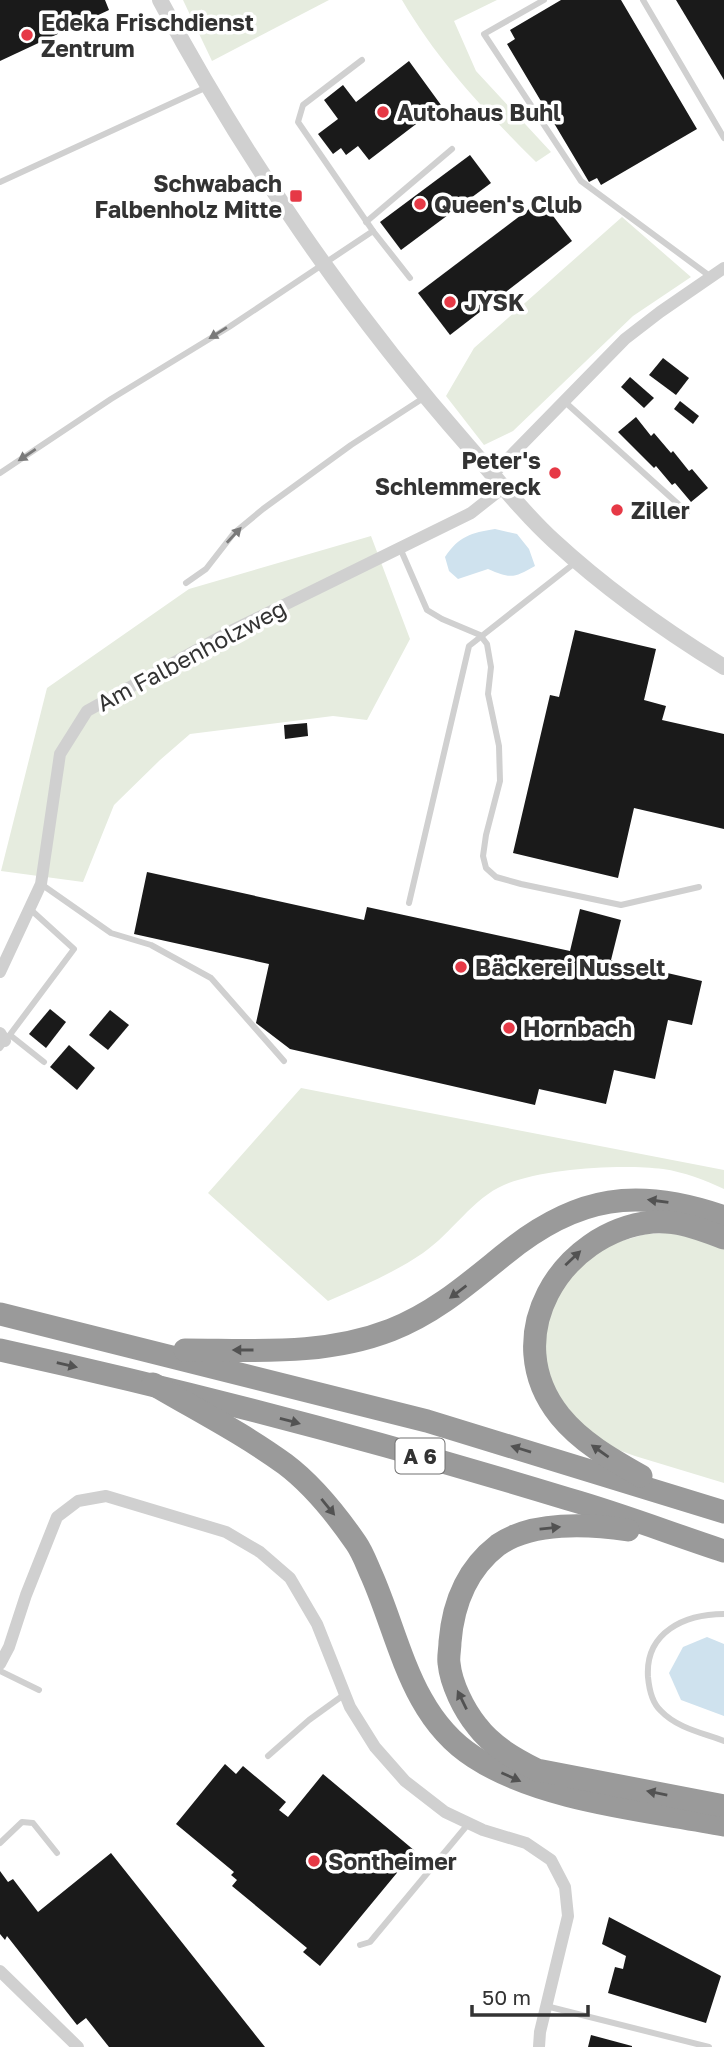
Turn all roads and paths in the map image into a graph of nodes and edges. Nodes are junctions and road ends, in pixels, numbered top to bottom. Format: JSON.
{"nodes":[{"id":1,"x":160,"y":0,"type":"edge"},
{"id":2,"x":544,"y":0,"type":"edge"},
{"id":3,"x":643,"y":0,"type":"edge"},
{"id":4,"x":362,"y":60,"type":"dead end"},
{"id":5,"x":207,"y":87,"type":"junction"},
{"id":6,"x":724,"y":138,"type":"edge"},
{"id":7,"x":452,"y":149,"type":"dead end"},
{"id":8,"x":0,"y":182,"type":"edge"},
{"id":9,"x":366,"y":222,"type":"junction"},
{"id":10,"x":373,"y":231,"type":"junction"},
{"id":11,"x":325,"y":264,"type":"junction"},
{"id":12,"x":724,"y":268,"type":"edge"},
{"id":13,"x":711,"y":277,"type":"junction"},
{"id":14,"x":410,"y":278,"type":"dead end"},
{"id":15,"x":425,"y":397,"type":"junction"},
{"id":16,"x":564,"y":400,"type":"junction"},
{"id":17,"x":0,"y":473,"type":"edge"},
{"id":18,"x":498,"y":481,"type":"junction"},
{"id":19,"x":688,"y":512,"type":"dead end"},
{"id":20,"x":400,"y":548,"type":"junction"},
{"id":21,"x":577,"y":562,"type":"junction"},
{"id":22,"x":186,"y":583,"type":"dead end"},
{"id":23,"x":480,"y":635,"type":"junction"},
{"id":24,"x":724,"y":667,"type":"edge"},
{"id":25,"x":41,"y":884,"type":"junction"},
{"id":26,"x":699,"y":887,"type":"dead end"},
{"id":27,"x":409,"y":903,"type":"dead end"},
{"id":28,"x":29,"y":909,"type":"junction"},
{"id":29,"x":0,"y":972,"type":"edge"},
{"id":30,"x":4,"y":1039,"type":"edge"},
{"id":31,"x":284,"y":1061,"type":"dead end"},
{"id":32,"x":44,"y":1062,"type":"dead end"},
{"id":33,"x":724,"y":1217,"type":"edge"},
{"id":34,"x":724,"y":1238,"type":"edge"},
{"id":35,"x":0,"y":1314,"type":"edge"},
{"id":36,"x":0,"y":1350,"type":"edge"},
{"id":37,"x":150,"y":1350,"type":"junction"},
{"id":38,"x":153,"y":1384,"type":"junction"},
{"id":39,"x":680,"y":1498,"type":"junction"},
{"id":40,"x":724,"y":1512,"type":"edge"},
{"id":41,"x":683,"y":1538,"type":"junction"},
{"id":42,"x":724,"y":1551,"type":"edge"},
{"id":43,"x":724,"y":1614,"type":"edge"},
{"id":44,"x":0,"y":1664,"type":"edge"},
{"id":45,"x":0,"y":1671,"type":"edge"},
{"id":46,"x":39,"y":1690,"type":"dead end"},
{"id":47,"x":345,"y":1694,"type":"junction"},
{"id":48,"x":724,"y":1741,"type":"edge"},
{"id":49,"x":268,"y":1756,"type":"dead end"},
{"id":50,"x":724,"y":1806,"type":"edge"},
{"id":51,"x":469,"y":1823,"type":"junction"},
{"id":52,"x":724,"y":1825,"type":"edge"},
{"id":53,"x":0,"y":1843,"type":"edge"},
{"id":54,"x":57,"y":1853,"type":"dead end"},
{"id":55,"x":360,"y":1945,"type":"dead end"},
{"id":56,"x":0,"y":1971,"type":"edge"},
{"id":57,"x":546,"y":2006,"type":"junction"},
{"id":58,"x":78,"y":2047,"type":"edge"},
{"id":59,"x":539,"y":2047,"type":"edge"},
{"id":60,"x":709,"y":2047,"type":"edge"}],
"edges":[{"from":1,"to":5,"type":"street"},
{"from":2,"to":13,"type":"lane"},
{"from":3,"to":6,"type":"lane"},
{"from":4,"to":9,"type":"lane"},
{"from":5,"to":8,"type":"lane"},
{"from":5,"to":11,"type":"street"},
{"from":7,"to":9,"type":"lane"},
{"from":9,"to":10,"type":"lane"},
{"from":10,"to":11,"type":"lane"},
{"from":10,"to":14,"type":"lane"},
{"from":11,"to":15,"type":"street"},
{"from":11,"to":17,"type":"lane","one_way":true},
{"from":12,"to":13,"type":"street","name":"Am Falbenholzweg"},
{"from":13,"to":16,"type":"street","name":"Am Falbenholzweg"},
{"from":15,"to":18,"type":"street"},
{"from":22,"to":15,"type":"lane","one_way":true},
{"from":16,"to":18,"type":"street","name":"Am Falbenholzweg"},
{"from":16,"to":19,"type":"lane"},
{"from":18,"to":20,"type":"street","name":"Am Falbenholzweg"},
{"from":18,"to":21,"type":"street"},
{"from":20,"to":23,"type":"lane"},
{"from":20,"to":25,"type":"street","name":"Am Falbenholzweg"},
{"from":21,"to":23,"type":"lane"},
{"from":21,"to":24,"type":"street"},
{"from":23,"to":26,"type":"lane"},
{"from":23,"to":27,"type":"lane"},
{"from":25,"to":28,"type":"street","name":"Am Falbenholzweg"},
{"from":25,"to":31,"type":"lane"},
{"from":28,"to":29,"type":"street","name":"Am Falbenholzweg"},
{"from":28,"to":30,"type":"lane"},
{"from":30,"to":32,"type":"lane"},
{"from":33,"to":37,"type":"highway","one_way":true},
{"from":39,"to":34,"type":"highway","one_way":true},
{"from":35,"to":37,"type":"highway","number":"A 6"},
{"from":36,"to":38,"type":"highway","number":"A 6","one_way":true},
{"from":39,"to":37,"type":"highway","number":"A 6","one_way":true},
{"from":38,"to":41,"type":"highway","number":"A 6","one_way":true},
{"from":38,"to":52,"type":"highway","one_way":true},
{"from":39,"to":40,"type":"highway","number":"A 6"},
{"from":41,"to":42,"type":"highway","number":"A 6"},
{"from":50,"to":41,"type":"highway","one_way":true},
{"from":43,"to":48,"type":"lane"},
{"from":44,"to":47,"type":"street"},
{"from":45,"to":46,"type":"lane"},
{"from":47,"to":49,"type":"lane"},
{"from":47,"to":51,"type":"street"},
{"from":51,"to":55,"type":"lane"},
{"from":51,"to":57,"type":"street"},
{"from":53,"to":54,"type":"lane"},
{"from":56,"to":58,"type":"street"},
{"from":57,"to":59,"type":"street"},
{"from":57,"to":60,"type":"lane"}]}
